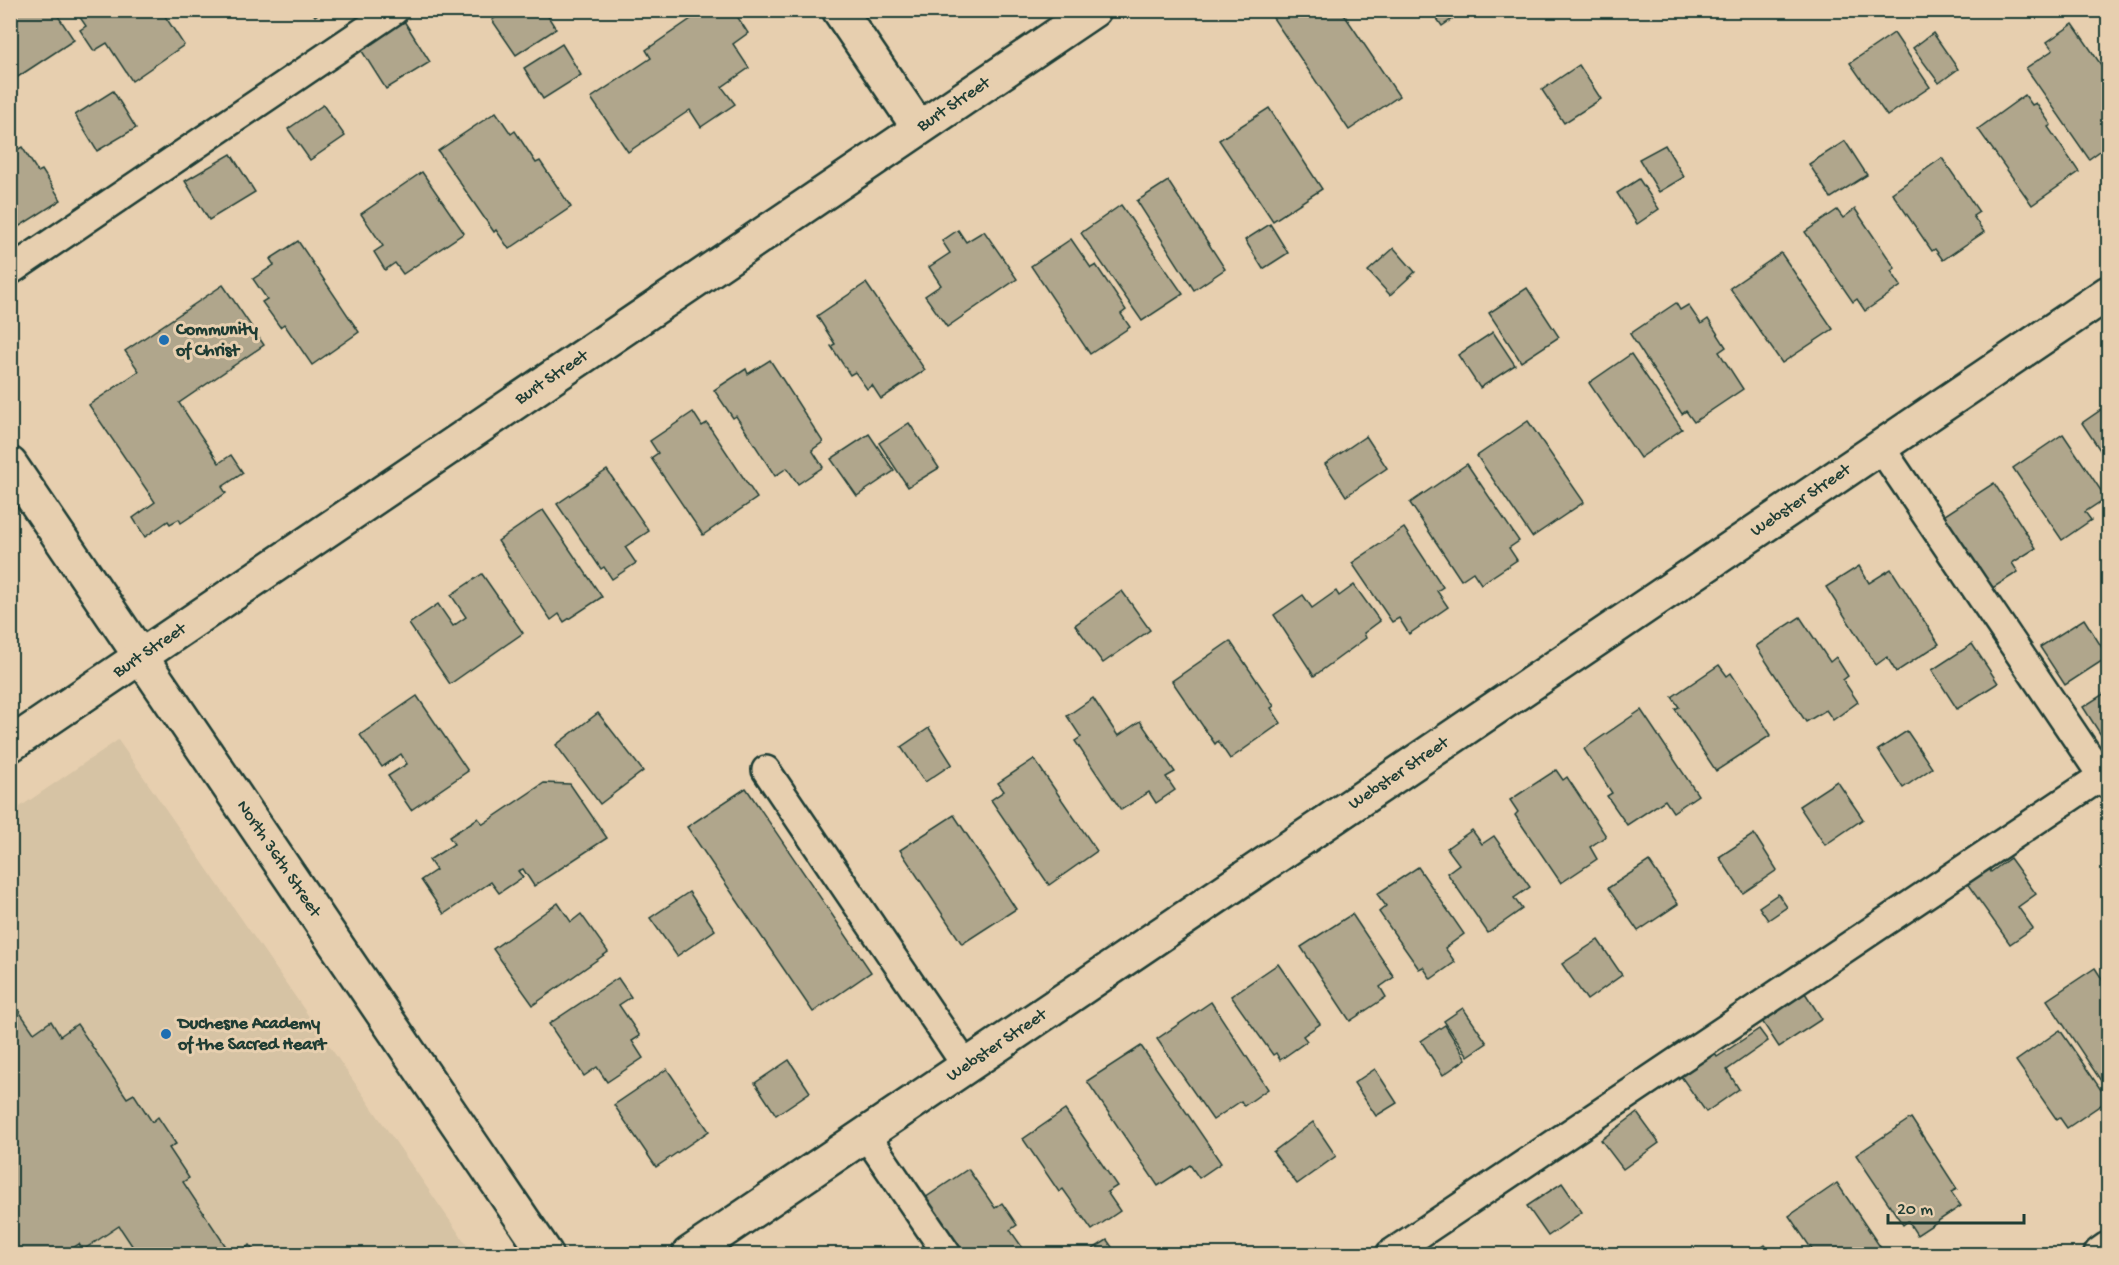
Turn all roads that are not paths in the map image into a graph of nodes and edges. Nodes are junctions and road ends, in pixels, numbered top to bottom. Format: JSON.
{"nodes":[{"id":1,"x":395,"y":10,"type":"edge"},
{"id":2,"x":839,"y":10,"type":"edge"},
{"id":3,"x":1094,"y":10,"type":"edge"},
{"id":4,"x":919,"y":128,"type":"junction"},
{"id":5,"x":10,"y":271,"type":"edge"},
{"id":6,"x":2109,"y":293,"type":"edge"},
{"id":7,"x":1881,"y":448,"type":"junction"},
{"id":8,"x":10,"y":464,"type":"edge"},
{"id":9,"x":141,"y":657,"type":"junction"},
{"id":10,"x":10,"y":745,"type":"edge"},
{"id":11,"x":766,"y":770,"type":"dead end"},
{"id":12,"x":2105,"y":780,"type":"edge"},
{"id":13,"x":967,"y":1067,"type":"junction"},
{"id":14,"x":866,"y":1135,"type":"junction"},
{"id":15,"x":2109,"y":1249,"type":"edge"},
{"id":16,"x":546,"y":1254,"type":"edge"},
{"id":17,"x":689,"y":1254,"type":"edge"},
{"id":18,"x":947,"y":1254,"type":"edge"},
{"id":19,"x":1390,"y":1254,"type":"edge"},
{"id":20,"x":2101,"y":1254,"type":"edge"}],
"edges":[{"from":1,"to":5,"type":"lane"},
{"from":2,"to":4,"type":"street"},
{"from":3,"to":4,"type":"street","name":"Burt Street"},
{"from":4,"to":9,"type":"street","name":"Burt Street"},
{"from":6,"to":7,"type":"street","name":"Webster Street"},
{"from":7,"to":12,"type":"lane"},
{"from":7,"to":13,"type":"street","name":"Webster Street"},
{"from":8,"to":9,"type":"street","name":"North 36th Street"},
{"from":9,"to":10,"type":"street","name":"Burt Street"},
{"from":9,"to":16,"type":"street","name":"North 36th Street"},
{"from":11,"to":13,"type":"lane"},
{"from":12,"to":19,"type":"lane"},
{"from":13,"to":14,"type":"street","name":"Webster Street"},
{"from":14,"to":17,"type":"street","name":"Webster Street"},
{"from":14,"to":18,"type":"lane"},
{"from":15,"to":20,"type":"street"}]}
